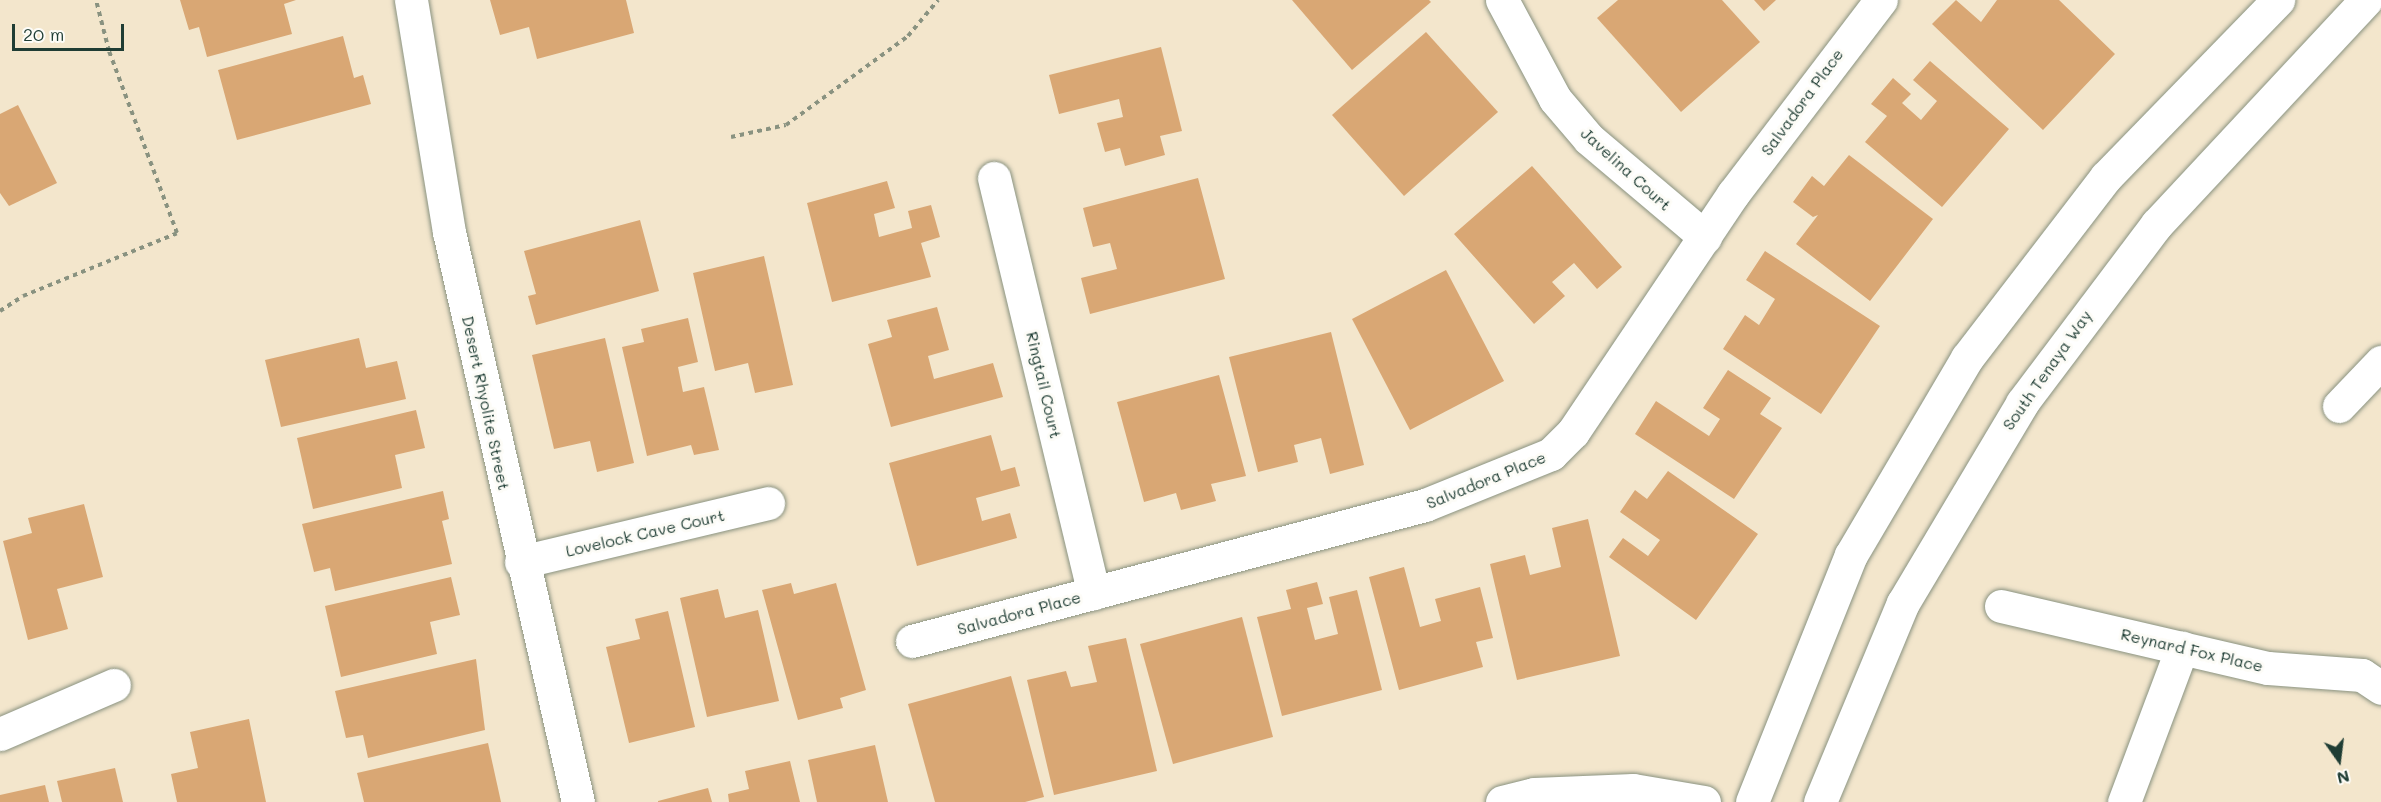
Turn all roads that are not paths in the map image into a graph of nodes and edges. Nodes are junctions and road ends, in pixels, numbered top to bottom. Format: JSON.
{"nodes":[{"id":1,"x":411,"y":0,"type":"edge"},
{"id":2,"x":1502,"y":0,"type":"edge"},
{"id":3,"x":1881,"y":0,"type":"edge"},
{"id":4,"x":2278,"y":0,"type":"edge"},
{"id":5,"x":2366,"y":0,"type":"edge"},
{"id":6,"x":994,"y":178,"type":"dead end"},
{"id":7,"x":1705,"y":237,"type":"junction"},
{"id":8,"x":2381,"y":362,"type":"edge"},
{"id":9,"x":2339,"y":406,"type":"dead end"},
{"id":10,"x":768,"y":503,"type":"dead end"},
{"id":11,"x":521,"y":562,"type":"junction"},
{"id":12,"x":1094,"y":593,"type":"junction"},
{"id":13,"x":2001,"y":606,"type":"dead end"},
{"id":14,"x":912,"y":641,"type":"dead end"},
{"id":15,"x":2182,"y":648,"type":"junction"},
{"id":16,"x":114,"y":685,"type":"dead end"},
{"id":17,"x":2381,"y":688,"type":"edge"},
{"id":18,"x":0,"y":734,"type":"edge"},
{"id":19,"x":578,"y":802,"type":"edge"},
{"id":20,"x":1502,"y":802,"type":"edge"},
{"id":21,"x":1704,"y":802,"type":"edge"},
{"id":22,"x":1752,"y":802,"type":"edge"},
{"id":23,"x":1820,"y":802,"type":"edge"},
{"id":24,"x":2124,"y":802,"type":"edge"}],
"edges":[{"from":1,"to":11,"type":"street","name":"Desert Rhyolite Street"},
{"from":2,"to":7,"type":"street","name":"Javelina Court"},
{"from":3,"to":7,"type":"street","name":"Salvadora Place"},
{"from":4,"to":22,"type":"street"},
{"from":5,"to":23,"type":"street","name":"South Tenaya Way"},
{"from":6,"to":12,"type":"street","name":"Ringtail Court"},
{"from":7,"to":12,"type":"street","name":"Salvadora Place"},
{"from":8,"to":9,"type":"street"},
{"from":10,"to":11,"type":"street","name":"Lovelock Cave Court"},
{"from":11,"to":19,"type":"street","name":"Desert Rhyolite Street"},
{"from":12,"to":14,"type":"street","name":"Salvadora Place"},
{"from":13,"to":15,"type":"street","name":"Reynard Fox Place"},
{"from":15,"to":17,"type":"street","name":"Reynard Fox Place"},
{"from":15,"to":24,"type":"street"},
{"from":16,"to":18,"type":"street"},
{"from":20,"to":21,"type":"street"}]}
